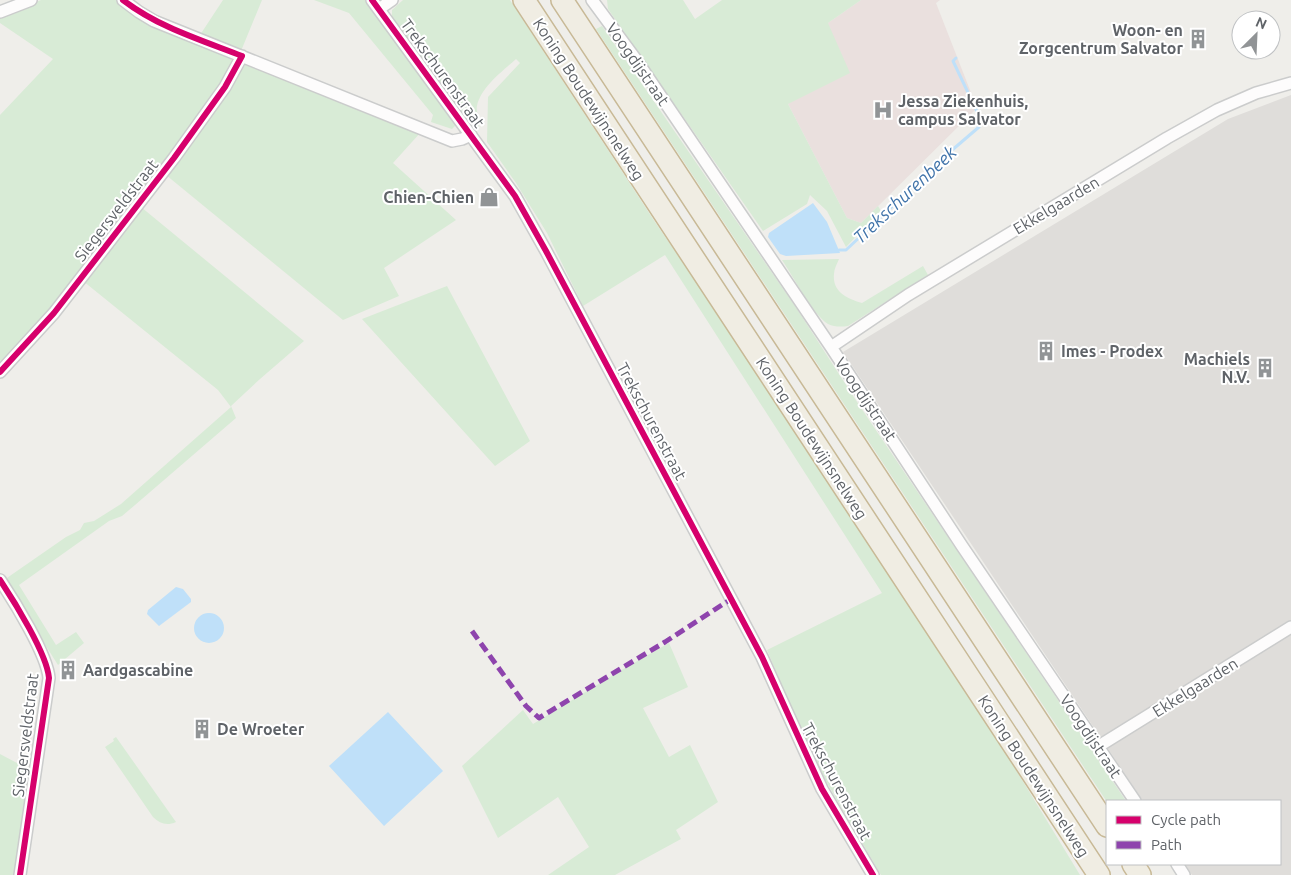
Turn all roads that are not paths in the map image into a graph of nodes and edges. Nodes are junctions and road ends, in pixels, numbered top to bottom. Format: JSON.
{"nodes":[{"id":1,"x":31,"y":0,"type":"edge"},
{"id":2,"x":123,"y":0,"type":"edge"},
{"id":3,"x":392,"y":0,"type":"edge"},
{"id":4,"x":524,"y":0,"type":"edge"},
{"id":5,"x":562,"y":0,"type":"edge"},
{"id":6,"x":592,"y":0,"type":"edge"},
{"id":7,"x":376,"y":4,"type":"edge"},
{"id":8,"x":0,"y":12,"type":"edge"},
{"id":9,"x":242,"y":56,"type":"junction"},
{"id":10,"x":1291,"y":84,"type":"edge"},
{"id":11,"x":471,"y":135,"type":"junction"},
{"id":12,"x":831,"y":347,"type":"junction"},
{"id":13,"x":0,"y":372,"type":"edge"},
{"id":14,"x":0,"y":580,"type":"edge"},
{"id":15,"x":1291,"y":627,"type":"edge"},
{"id":16,"x":1099,"y":746,"type":"junction"},
{"id":17,"x":1134,"y":800,"type":"edge"},
{"id":18,"x":1106,"y":824,"type":"edge"},
{"id":19,"x":20,"y":875,"type":"edge"},
{"id":20,"x":873,"y":875,"type":"edge"},
{"id":21,"x":1099,"y":875,"type":"edge"}],
"edges":[{"from":1,"to":8,"type":"street"},
{"from":2,"to":9,"type":"street","name":"Trekschurenstraat"},
{"from":3,"to":7,"type":"street"},
{"from":4,"to":21,"type":"highway","name":"Koning Boudewijnsnelweg"},
{"from":5,"to":18,"type":"highway","name":"Koning Boudewijnsnelweg"},
{"from":6,"to":12,"type":"street","name":"Voogdijstraat"},
{"from":7,"to":11,"type":"street","name":"Trekschurenstraat"},
{"from":9,"to":11,"type":"street","name":"Trekschurenstraat"},
{"from":9,"to":13,"type":"street","name":"Siegersveldstraat"},
{"from":10,"to":12,"type":"street","name":"Ekkelgaarden"},
{"from":11,"to":20,"type":"street","name":"Trekschurenstraat"},
{"from":12,"to":16,"type":"street","name":"Voogdijstraat"},
{"from":14,"to":19,"type":"street","name":"Siegersveldstraat"},
{"from":15,"to":16,"type":"street","name":"Ekkelgaarden"},
{"from":16,"to":17,"type":"street","name":"Voogdijstraat"}]}
